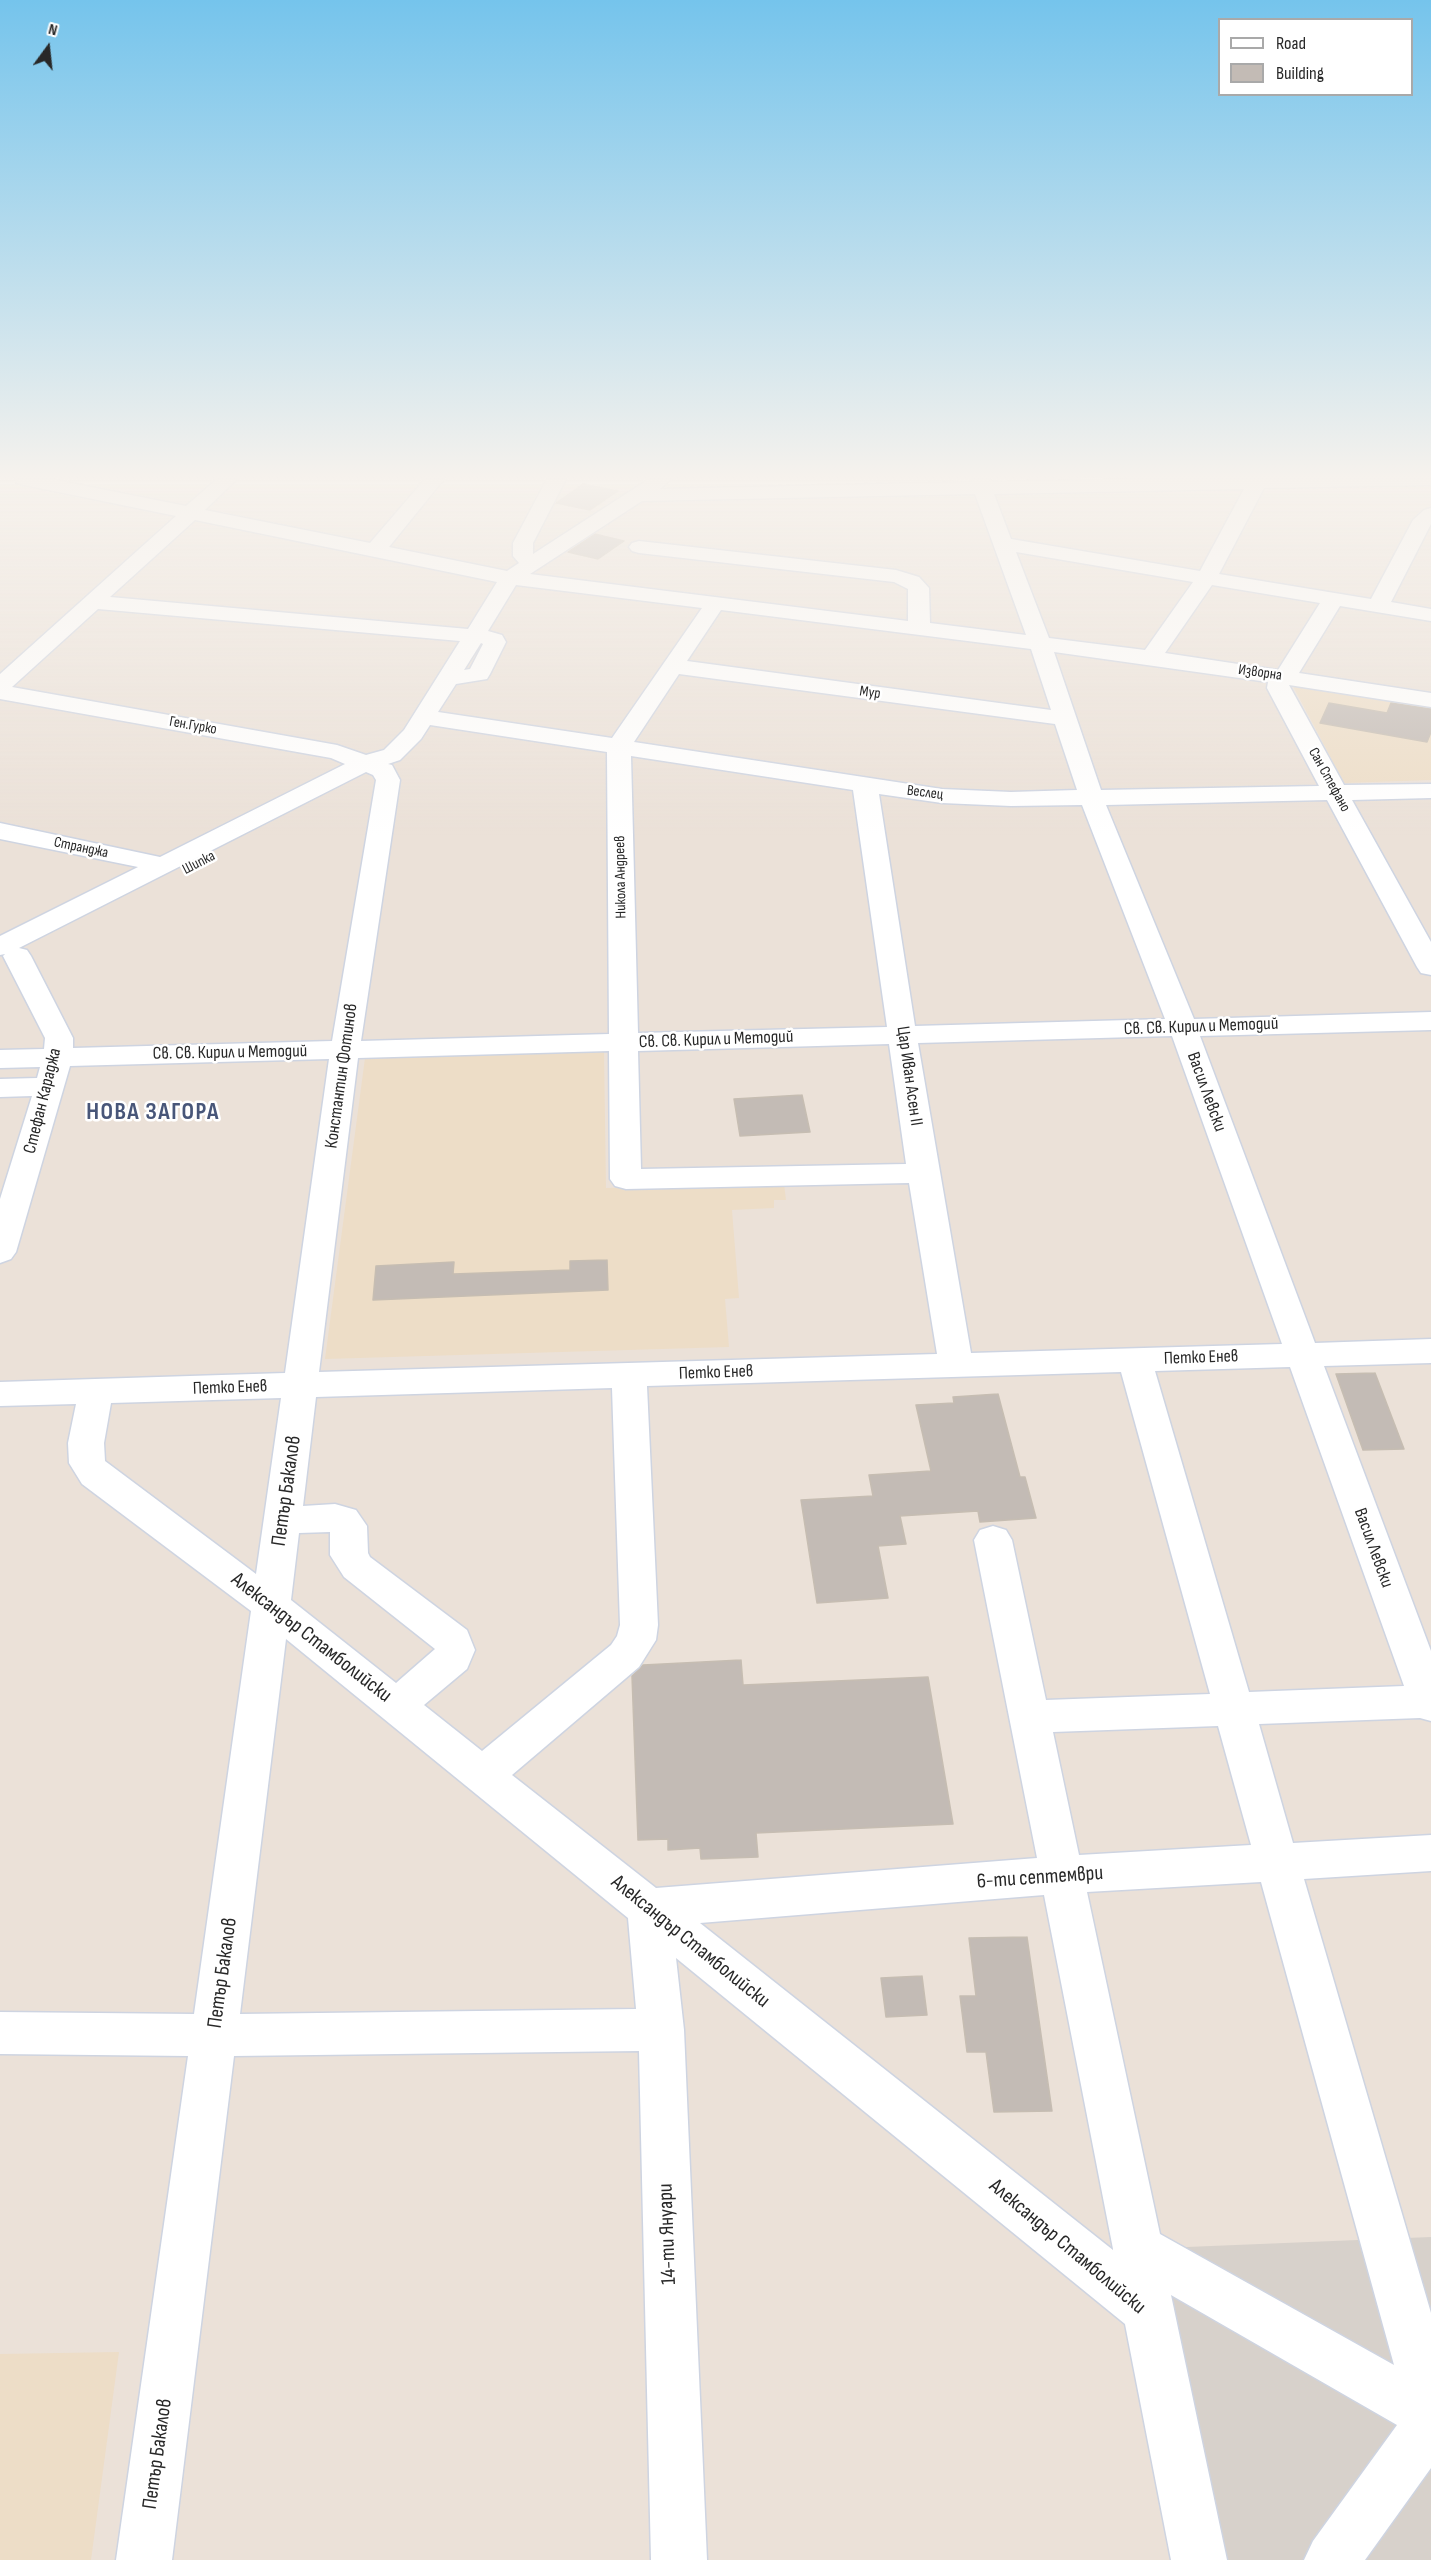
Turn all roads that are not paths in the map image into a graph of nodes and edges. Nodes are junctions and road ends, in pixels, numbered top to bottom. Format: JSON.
{"nodes":[{"id":1,"x":98,"y":598,"type":"edge"},
{"id":2,"x":497,"y":598,"type":"edge"},
{"id":3,"x":672,"y":598,"type":"edge"},
{"id":4,"x":918,"y":598,"type":"edge"},
{"id":5,"x":1023,"y":598,"type":"edge"},
{"id":6,"x":1192,"y":598,"type":"edge"},
{"id":7,"x":1334,"y":598,"type":"edge"},
{"id":8,"x":1337,"y":598,"type":"edge"},
{"id":9,"x":1382,"y":598,"type":"edge"},
{"id":10,"x":94,"y":602,"type":"junction"},
{"id":11,"x":716,"y":604,"type":"junction"},
{"id":12,"x":1378,"y":606,"type":"junction"},
{"id":13,"x":1431,"y":615,"type":"edge"},
{"id":14,"x":919,"y":628,"type":"junction"},
{"id":15,"x":474,"y":636,"type":"junction"},
{"id":16,"x":1040,"y":643,"type":"junction"},
{"id":17,"x":1151,"y":657,"type":"junction"},
{"id":18,"x":673,"y":666,"type":"junction"},
{"id":19,"x":479,"y":674,"type":"junction"},
{"id":20,"x":449,"y":677,"type":"junction"},
{"id":21,"x":1285,"y":677,"type":"junction"},
{"id":22,"x":0,"y":686,"type":"edge"},
{"id":23,"x":0,"y":692,"type":"edge"},
{"id":24,"x":1431,"y":700,"type":"edge"},
{"id":25,"x":424,"y":717,"type":"junction"},
{"id":26,"x":1067,"y":719,"type":"junction"},
{"id":27,"x":464,"y":723,"type":"junction"},
{"id":28,"x":619,"y":746,"type":"junction"},
{"id":29,"x":385,"y":759,"type":"junction"},
{"id":30,"x":865,"y":785,"type":"junction"},
{"id":31,"x":1431,"y":790,"type":"edge"},
{"id":32,"x":1335,"y":792,"type":"junction"},
{"id":33,"x":1092,"y":797,"type":"junction"},
{"id":34,"x":0,"y":831,"type":"edge"},
{"id":35,"x":163,"y":865,"type":"junction"},
{"id":36,"x":6,"y":956,"type":"edge"},
{"id":37,"x":1431,"y":967,"type":"edge"},
{"id":38,"x":1431,"y":1021,"type":"edge"},
{"id":39,"x":1183,"y":1028,"type":"junction"},
{"id":40,"x":903,"y":1035,"type":"junction"},
{"id":41,"x":625,"y":1042,"type":"junction"},
{"id":42,"x":345,"y":1050,"type":"junction"},
{"id":43,"x":58,"y":1057,"type":"junction"},
{"id":44,"x":0,"y":1059,"type":"edge"},
{"id":45,"x":50,"y":1086,"type":"junction"},
{"id":46,"x":0,"y":1088,"type":"edge"},
{"id":47,"x":923,"y":1173,"type":"junction"},
{"id":48,"x":0,"y":1252,"type":"edge"},
{"id":49,"x":1431,"y":1352,"type":"edge"},
{"id":50,"x":1303,"y":1355,"type":"junction"},
{"id":51,"x":1135,"y":1360,"type":"junction"},
{"id":52,"x":956,"y":1366,"type":"junction"},
{"id":53,"x":629,"y":1376,"type":"junction"},
{"id":54,"x":302,"y":1386,"type":"junction"},
{"id":55,"x":96,"y":1392,"type":"junction"},
{"id":56,"x":0,"y":1394,"type":"edge"},
{"id":57,"x":284,"y":1520,"type":"junction"},
{"id":58,"x":993,"y":1540,"type":"dead end"},
{"id":59,"x":272,"y":1606,"type":"junction"},
{"id":60,"x":1430,"y":1703,"type":"edge"},
{"id":61,"x":397,"y":1705,"type":"junction"},
{"id":62,"x":1234,"y":1708,"type":"junction"},
{"id":63,"x":1029,"y":1717,"type":"junction"},
{"id":64,"x":483,"y":1775,"type":"junction"},
{"id":65,"x":1431,"y":1852,"type":"edge"},
{"id":66,"x":1278,"y":1862,"type":"junction"},
{"id":67,"x":1062,"y":1875,"type":"junction"},
{"id":68,"x":649,"y":1908,"type":"junction"},
{"id":69,"x":661,"y":2030,"type":"junction"},
{"id":70,"x":0,"y":2033,"type":"edge"},
{"id":71,"x":214,"y":2035,"type":"junction"},
{"id":72,"x":1138,"y":2249,"type":"junction"},
{"id":73,"x":1148,"y":2310,"type":"junction"},
{"id":74,"x":1431,"y":2403,"type":"edge"},
{"id":75,"x":1431,"y":2415,"type":"edge"},
{"id":76,"x":1431,"y":2423,"type":"edge"},
{"id":77,"x":144,"y":2560,"type":"edge"},
{"id":78,"x":679,"y":2560,"type":"edge"},
{"id":79,"x":1199,"y":2560,"type":"edge"},
{"id":80,"x":1332,"y":2560,"type":"edge"}],
"edges":[{"from":1,"to":10,"type":"street"},
{"from":2,"to":15,"type":"street","name":"Шипка"},
{"from":3,"to":11,"type":"street","name":"Изворна"},
{"from":4,"to":14,"type":"street"},
{"from":5,"to":16,"type":"street","name":"Васил Левски"},
{"from":6,"to":17,"type":"street"},
{"from":7,"to":21,"type":"street"},
{"from":8,"to":12,"type":"street"},
{"from":9,"to":12,"type":"street"},
{"from":10,"to":15,"type":"street"},
{"from":10,"to":22,"type":"street"},
{"from":11,"to":14,"type":"street","name":"Изворна"},
{"from":11,"to":18,"type":"street"},
{"from":12,"to":13,"type":"street"},
{"from":14,"to":16,"type":"street","name":"Изворна"},
{"from":15,"to":19,"type":"street"},
{"from":15,"to":20,"type":"street","name":"Шипка"},
{"from":16,"to":17,"type":"street","name":"Изворна"},
{"from":16,"to":26,"type":"street","name":"Васил Левски"},
{"from":17,"to":21,"type":"street","name":"Изворна"},
{"from":18,"to":26,"type":"street","name":"Мур"},
{"from":18,"to":28,"type":"street"},
{"from":19,"to":20,"type":"street"},
{"from":19,"to":27,"type":"street"},
{"from":20,"to":25,"type":"street","name":"Шипка"},
{"from":21,"to":24,"type":"street","name":"Изворна"},
{"from":21,"to":32,"type":"street","name":"Сан Стефано"},
{"from":23,"to":29,"type":"street","name":"Ген.Гурко"},
{"from":25,"to":27,"type":"street","name":"Веслец"},
{"from":25,"to":29,"type":"street","name":"Шипка"},
{"from":26,"to":33,"type":"street","name":"Васил Левски"},
{"from":27,"to":28,"type":"street","name":"Веслец"},
{"from":27,"to":29,"type":"street"},
{"from":28,"to":30,"type":"street","name":"Веслец"},
{"from":28,"to":41,"type":"street","name":"Никола Андреев"},
{"from":29,"to":35,"type":"street","name":"Шипка"},
{"from":29,"to":36,"type":"street","name":"Шипка"},
{"from":29,"to":42,"type":"street","name":"Константин Фотинов"},
{"from":30,"to":33,"type":"street","name":"Веслец"},
{"from":30,"to":40,"type":"street","name":"Цар Иван Асен II"},
{"from":31,"to":32,"type":"street","name":"Веслец"},
{"from":32,"to":33,"type":"street","name":"Веслец"},
{"from":32,"to":37,"type":"street","name":"Сан Стефано"},
{"from":33,"to":39,"type":"street","name":"Васил Левски"},
{"from":34,"to":35,"type":"street","name":"Странджа"},
{"from":35,"to":36,"type":"street","name":"Шипка"},
{"from":36,"to":43,"type":"street","name":"Стефан Караджа"},
{"from":38,"to":39,"type":"street","name":"Св. Св. Кирил и Методий"},
{"from":39,"to":40,"type":"street","name":"Св. Св. Кирил и Методий"},
{"from":39,"to":50,"type":"street","name":"Васил Левски"},
{"from":40,"to":41,"type":"street","name":"Св. Св. Кирил и Методий"},
{"from":40,"to":47,"type":"street","name":"Цар Иван Асен II"},
{"from":41,"to":42,"type":"street","name":"Св. Св. Кирил и Методий"},
{"from":41,"to":47,"type":"street","name":"Никола Андреев"},
{"from":42,"to":43,"type":"street","name":"Св. Св. Кирил и Методий"},
{"from":42,"to":54,"type":"street","name":"Константин Фотинов"},
{"from":43,"to":44,"type":"street","name":"Св. Св. Кирил и Методий"},
{"from":43,"to":45,"type":"street","name":"Стефан Караджа"},
{"from":45,"to":46,"type":"street"},
{"from":45,"to":48,"type":"street","name":"Стефан Караджа"},
{"from":47,"to":52,"type":"street","name":"Цар Иван Асен II"},
{"from":49,"to":50,"type":"street","name":"Петко Енев"},
{"from":50,"to":51,"type":"street","name":"Петко Енев"},
{"from":50,"to":60,"type":"street","name":"Васил Левски"},
{"from":51,"to":52,"type":"street","name":"Петко Енев"},
{"from":51,"to":62,"type":"street"},
{"from":52,"to":53,"type":"street","name":"Петко Енев"},
{"from":53,"to":54,"type":"street","name":"Петко Енев"},
{"from":53,"to":64,"type":"street"},
{"from":54,"to":55,"type":"street","name":"Петко Енев"},
{"from":54,"to":57,"type":"street","name":"Петър Бакалов"},
{"from":55,"to":56,"type":"street","name":"Петко Енев"},
{"from":55,"to":59,"type":"street","name":"Александър Стамболийски"},
{"from":57,"to":59,"type":"street","name":"Петър Бакалов"},
{"from":57,"to":61,"type":"street"},
{"from":58,"to":63,"type":"street"},
{"from":59,"to":61,"type":"street","name":"Александър Стамболийски"},
{"from":59,"to":71,"type":"street","name":"Петър Бакалов"},
{"from":60,"to":62,"type":"street"},
{"from":61,"to":64,"type":"street","name":"Александър Стамболийски"},
{"from":62,"to":63,"type":"street"},
{"from":62,"to":66,"type":"street"},
{"from":63,"to":67,"type":"street"},
{"from":64,"to":68,"type":"street","name":"Александър Стамболийски"},
{"from":65,"to":66,"type":"street","name":"6-ти септември"},
{"from":66,"to":67,"type":"street","name":"6-ти септември"},
{"from":66,"to":74,"type":"street"},
{"from":67,"to":68,"type":"street","name":"6-ти септември"},
{"from":67,"to":72,"type":"street"},
{"from":68,"to":69,"type":"street","name":"14-ти Януари"},
{"from":68,"to":73,"type":"street","name":"Александър Стамболийски"},
{"from":69,"to":71,"type":"street"},
{"from":69,"to":78,"type":"street","name":"14-ти Януари"},
{"from":70,"to":71,"type":"street"},
{"from":71,"to":77,"type":"street","name":"Петър Бакалов"},
{"from":72,"to":73,"type":"street"},
{"from":72,"to":75,"type":"street"},
{"from":73,"to":79,"type":"street","name":"Александър Стамболийски"},
{"from":76,"to":80,"type":"street"}]}
